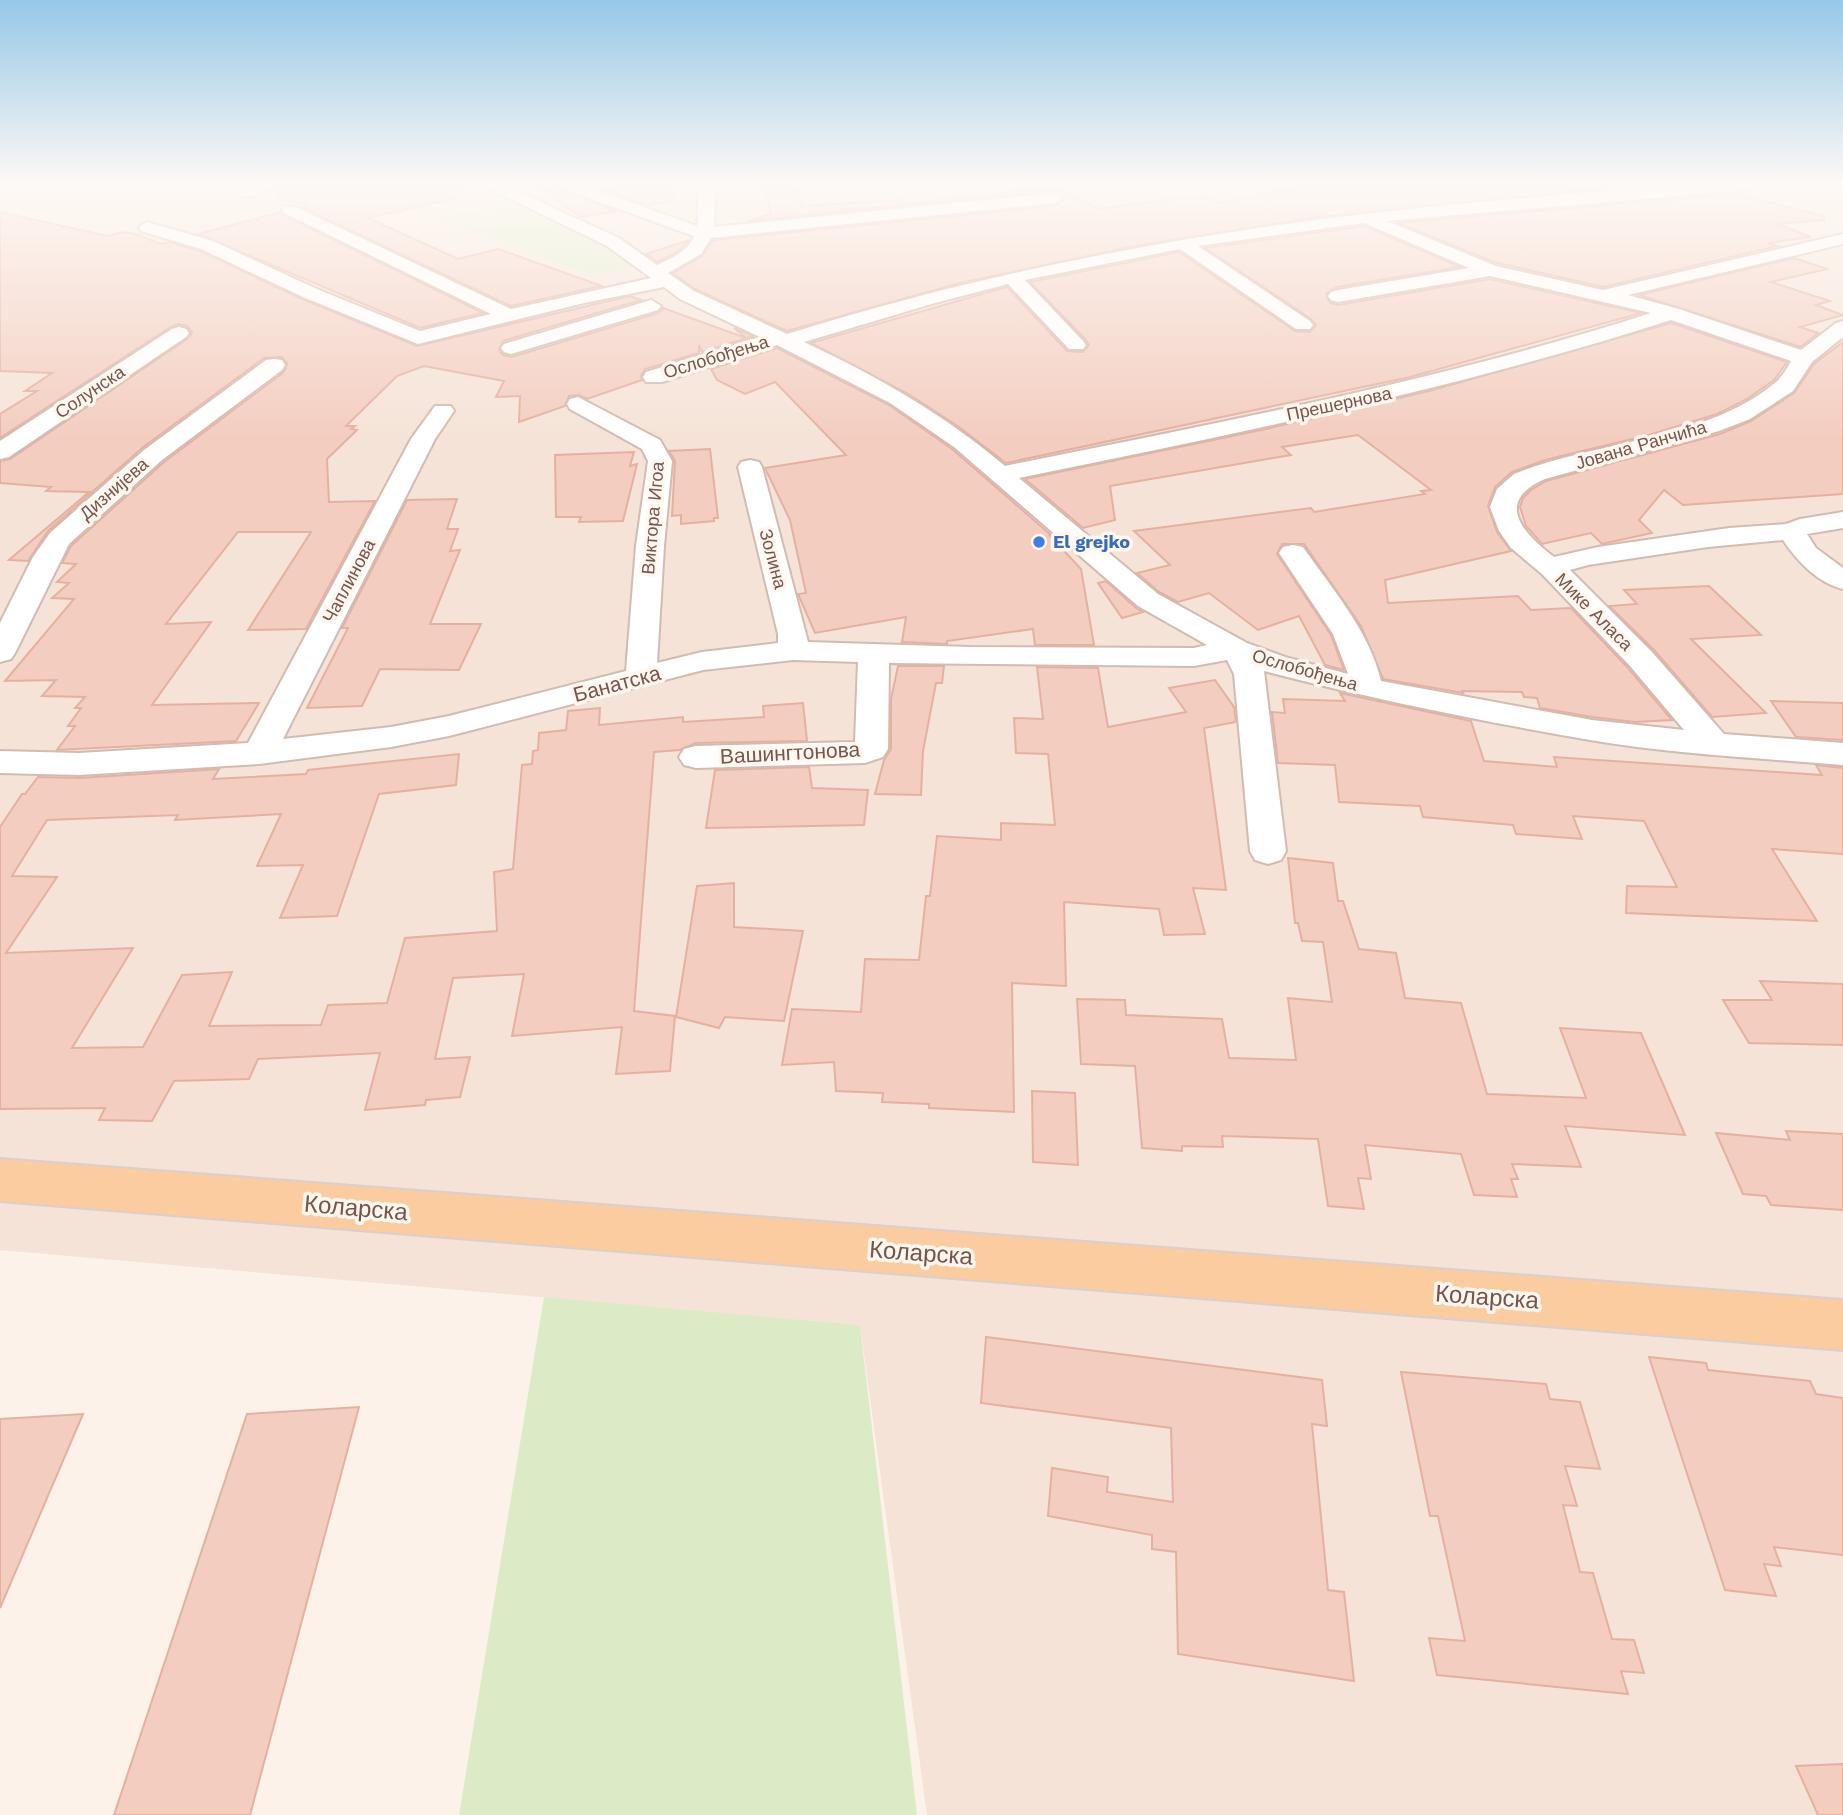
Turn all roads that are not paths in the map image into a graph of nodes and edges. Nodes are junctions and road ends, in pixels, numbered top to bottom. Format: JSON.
{"nodes":[{"id":1,"x":260,"y":270,"type":"edge"},
{"id":2,"x":414,"y":270,"type":"edge"},
{"id":3,"x":650,"y":270,"type":"edge"},
{"id":4,"x":678,"y":270,"type":"edge"},
{"id":5,"x":1056,"y":270,"type":"edge"},
{"id":6,"x":1221,"y":270,"type":"edge"},
{"id":7,"x":1490,"y":270,"type":"joint"},
{"id":8,"x":1714,"y":270,"type":"edge"},
{"id":9,"x":1012,"y":278,"type":"junction"},
{"id":10,"x":668,"y":283,"type":"junction"},
{"id":11,"x":1607,"y":295,"type":"junction"},
{"id":12,"x":1338,"y":296,"type":"dead end"},
{"id":13,"x":1672,"y":313,"type":"junction"},
{"id":14,"x":508,"y":315,"type":"junction"},
{"id":15,"x":1303,"y":325,"type":"dead end"},
{"id":16,"x":1843,"y":327,"type":"edge"},
{"id":17,"x":179,"y":333,"type":"dead end"},
{"id":18,"x":782,"y":340,"type":"junction"},
{"id":19,"x":1076,"y":345,"type":"dead end"},
{"id":20,"x":512,"y":348,"type":"dead end"},
{"id":21,"x":1804,"y":358,"type":"junction"},
{"id":22,"x":274,"y":365,"type":"dead end"},
{"id":23,"x":654,"y":377,"type":"dead end"},
{"id":24,"x":578,"y":404,"type":"dead end"},
{"id":25,"x":443,"y":411,"type":"dead end"},
{"id":26,"x":0,"y":452,"type":"edge"},
{"id":27,"x":750,"y":467,"type":"dead end"},
{"id":28,"x":1000,"y":474,"type":"junction"},
{"id":29,"x":1843,"y":520,"type":"edge"},
{"id":30,"x":1792,"y":532,"type":"junction"},
{"id":31,"x":1293,"y":553,"type":"dead end"},
{"id":32,"x":1552,"y":568,"type":"junction"},
{"id":33,"x":1843,"y":580,"type":"edge"},
{"id":34,"x":1236,"y":649,"type":"junction"},
{"id":35,"x":793,"y":651,"type":"junction"},
{"id":36,"x":0,"y":653,"type":"edge"},
{"id":37,"x":874,"y":653,"type":"junction"},
{"id":38,"x":640,"y":678,"type":"junction"},
{"id":39,"x":1367,"y":688,"type":"junction"},
{"id":40,"x":1714,"y":744,"type":"junction"},
{"id":41,"x":259,"y":753,"type":"junction"},
{"id":42,"x":1843,"y":754,"type":"edge"},
{"id":43,"x":696,"y":757,"type":"dead end"},
{"id":44,"x":0,"y":762,"type":"edge"},
{"id":45,"x":1268,"y":851,"type":"dead end"},
{"id":46,"x":0,"y":1180,"type":"edge"},
{"id":47,"x":1843,"y":1325,"type":"edge"}],
"edges":[{"from":1,"to":14,"type":"street"},
{"from":2,"to":14,"type":"street"},
{"from":3,"to":10,"type":"street","name":"Ослобођења"},
{"from":4,"to":10,"type":"street"},
{"from":5,"to":9,"type":"street"},
{"from":6,"to":15,"type":"street"},
{"from":7,"to":11,"type":"street"},
{"from":7,"to":12,"type":"street"},
{"from":8,"to":11,"type":"street"},
{"from":9,"to":18,"type":"street"},
{"from":9,"to":19,"type":"street"},
{"from":10,"to":14,"type":"street"},
{"from":10,"to":18,"type":"street","name":"Ослобођења"},
{"from":10,"to":20,"type":"street"},
{"from":11,"to":13,"type":"street"},
{"from":13,"to":21,"type":"street"},
{"from":13,"to":28,"type":"street","name":"Прешернова"},
{"from":16,"to":21,"type":"street","name":"Јована Ранчића"},
{"from":17,"to":26,"type":"street","name":"Солунска"},
{"from":18,"to":23,"type":"street","name":"Ослобођења"},
{"from":18,"to":28,"type":"street","name":"Ослобођења"},
{"from":21,"to":32,"type":"street","name":"Јована Ранчића"},
{"from":22,"to":36,"type":"street","name":"Дизнијева"},
{"from":24,"to":38,"type":"street","name":"Виктора Игоа"},
{"from":25,"to":41,"type":"street","name":"Чаплинова"},
{"from":27,"to":35,"type":"street","name":"Золина"},
{"from":28,"to":34,"type":"street","name":"Ослобођења"},
{"from":29,"to":30,"type":"street","name":"Мике Аласа"},
{"from":30,"to":32,"type":"street","name":"Мике Аласа"},
{"from":30,"to":33,"type":"street"},
{"from":31,"to":39,"type":"street"},
{"from":32,"to":40,"type":"street","name":"Мике Аласа"},
{"from":34,"to":37,"type":"street","name":"Банатска"},
{"from":34,"to":39,"type":"street","name":"Ослобођења"},
{"from":34,"to":45,"type":"street"},
{"from":35,"to":37,"type":"street","name":"Банатска"},
{"from":35,"to":38,"type":"street","name":"Банатска"},
{"from":37,"to":43,"type":"street","name":"Вашингтонова"},
{"from":38,"to":41,"type":"street","name":"Банатска"},
{"from":39,"to":40,"type":"street","name":"Ослобођења"},
{"from":40,"to":42,"type":"street","name":"Ослобођења"},
{"from":41,"to":44,"type":"street","name":"Банатска"},
{"from":46,"to":47,"type":"main road","name":"Коларска"}]}
